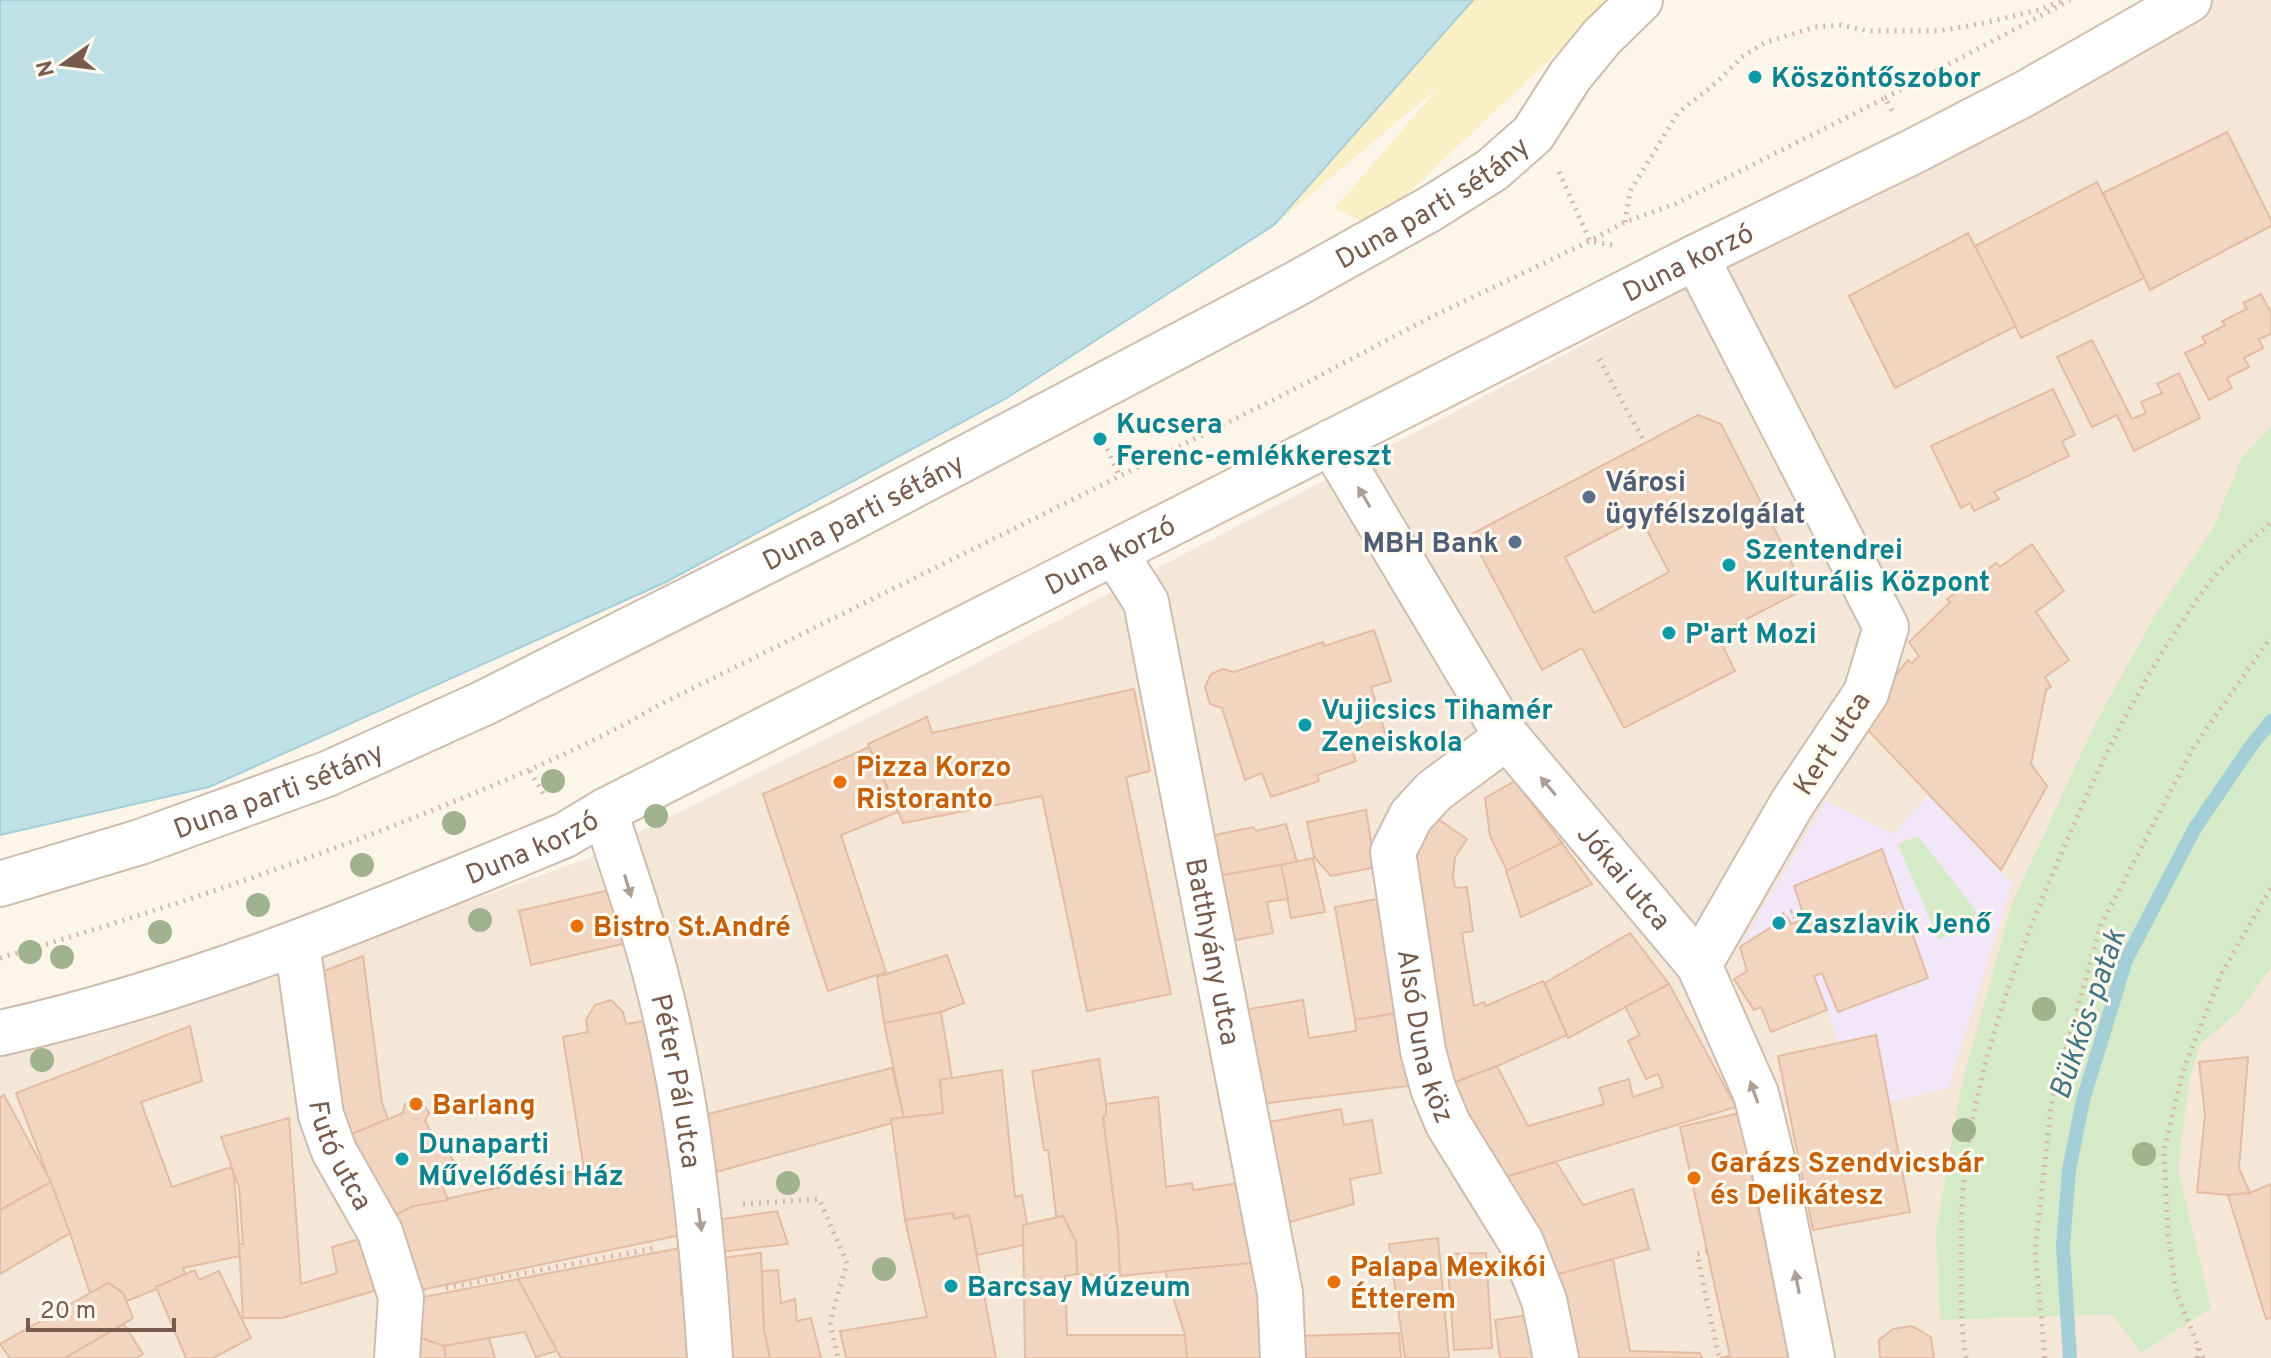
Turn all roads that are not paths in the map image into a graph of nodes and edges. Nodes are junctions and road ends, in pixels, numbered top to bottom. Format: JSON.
{"nodes":[{"id":1,"x":1640,"y":0,"type":"edge"},
{"id":2,"x":2189,"y":0,"type":"edge"},
{"id":3,"x":1696,"y":257,"type":"junction"},
{"id":4,"x":1331,"y":442,"type":"junction"},
{"id":5,"x":1115,"y":553,"type":"junction"},
{"id":6,"x":1507,"y":737,"type":"junction"},
{"id":7,"x":605,"y":811,"type":"junction"},
{"id":8,"x":0,"y":884,"type":"edge"},
{"id":9,"x":297,"y":943,"type":"junction"},
{"id":10,"x":1699,"y":965,"type":"junction"},
{"id":11,"x":0,"y":1033,"type":"edge"},
{"id":12,"x":397,"y":1358,"type":"edge"},
{"id":13,"x":710,"y":1358,"type":"edge"},
{"id":14,"x":1283,"y":1358,"type":"edge"},
{"id":15,"x":1556,"y":1358,"type":"edge"},
{"id":16,"x":1812,"y":1358,"type":"edge"}],
"edges":[{"from":1,"to":8,"type":"street","name":"Duna parti sétány"},
{"from":2,"to":3,"type":"street","name":"Duna korzó"},
{"from":3,"to":4,"type":"street","name":"Duna korzó"},
{"from":3,"to":10,"type":"street","name":"Kert utca"},
{"from":4,"to":5,"type":"street","name":"Duna korzó"},
{"from":6,"to":4,"type":"street","name":"Jókai utca","one_way":true},
{"from":5,"to":7,"type":"street","name":"Duna korzó"},
{"from":5,"to":14,"type":"street","name":"Batthyány utca"},
{"from":10,"to":6,"type":"street","name":"Jókai utca","one_way":true},
{"from":6,"to":15,"type":"street","name":"Alsó Duna köz"},
{"from":7,"to":9,"type":"street","name":"Duna korzó"},
{"from":7,"to":13,"type":"street","name":"Péter Pál utca","one_way":true},
{"from":9,"to":11,"type":"street","name":"Duna korzó"},
{"from":9,"to":12,"type":"street","name":"Futó utca"},
{"from":16,"to":10,"type":"street","name":"Jókai utca","one_way":true}]}
